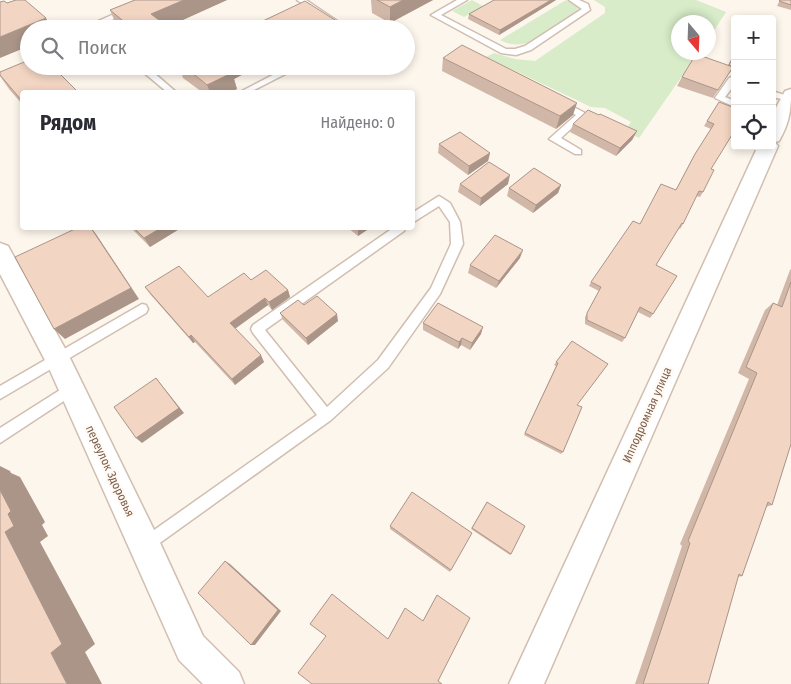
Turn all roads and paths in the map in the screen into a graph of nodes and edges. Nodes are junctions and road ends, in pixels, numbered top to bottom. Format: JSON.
{"nodes":[{"id":1,"x":153,"y":0,"type":"edge"},
{"id":2,"x":302,"y":0,"type":"edge"},
{"id":3,"x":463,"y":0,"type":"edge"},
{"id":4,"x":573,"y":0,"type":"edge"},
{"id":5,"x":105,"y":20,"type":"edge"},
{"id":6,"x":332,"y":20,"type":"edge"},
{"id":7,"x":462,"y":29,"type":"junction"},
{"id":8,"x":467,"y":44,"type":"dead end"},
{"id":9,"x":151,"y":75,"type":"edge"},
{"id":10,"x":279,"y":75,"type":"edge"},
{"id":11,"x":731,"y":82,"type":"edge"},
{"id":12,"x":170,"y":90,"type":"edge"},
{"id":13,"x":248,"y":90,"type":"edge"},
{"id":14,"x":784,"y":96,"type":"edge"},
{"id":15,"x":548,"y":97,"type":"edge"},
{"id":16,"x":731,"y":102,"type":"edge"},
{"id":17,"x":776,"y":123,"type":"edge"},
{"id":18,"x":766,"y":150,"type":"edge"},
{"id":19,"x":578,"y":152,"type":"dead end"},
{"id":20,"x":415,"y":217,"type":"edge"},
{"id":21,"x":397,"y":230,"type":"edge"},
{"id":22,"x":0,"y":252,"type":"edge"},
{"id":23,"x":142,"y":309,"type":"dead end"},
{"id":24,"x":58,"y":360,"type":"junction"},
{"id":25,"x":71,"y":389,"type":"junction"},
{"id":26,"x":0,"y":393,"type":"edge"},
{"id":27,"x":326,"y":416,"type":"junction"},
{"id":28,"x":0,"y":436,"type":"edge"},
{"id":29,"x":145,"y":545,"type":"junction"},
{"id":30,"x":219,"y":681,"type":"edge"},
{"id":31,"x":526,"y":684,"type":"edge"}],
"edges":[{"from":1,"to":5,"type":"lane"},
{"from":2,"to":6,"type":"lane"},
{"from":3,"to":7,"type":"lane"},
{"from":4,"to":7,"type":"lane"},
{"from":7,"to":8,"type":"lane"},
{"from":9,"to":12,"type":"lane"},
{"from":10,"to":13,"type":"lane"},
{"from":11,"to":16,"type":"lane"},
{"from":14,"to":17,"type":"street"},
{"from":15,"to":19,"type":"lane"},
{"from":18,"to":31,"type":"street","name":"Ипподромная улица"},
{"from":20,"to":27,"type":"lane"},
{"from":21,"to":27,"type":"lane"},
{"from":22,"to":24,"type":"street","name":"переулок Здоровья"},
{"from":23,"to":24,"type":"lane"},
{"from":24,"to":25,"type":"street","name":"переулок Здоровья"},
{"from":24,"to":26,"type":"lane"},
{"from":25,"to":28,"type":"lane"},
{"from":25,"to":29,"type":"street","name":"переулок Здоровья"},
{"from":27,"to":29,"type":"lane"},
{"from":29,"to":30,"type":"street","name":"переулок Здоровья"}]}
